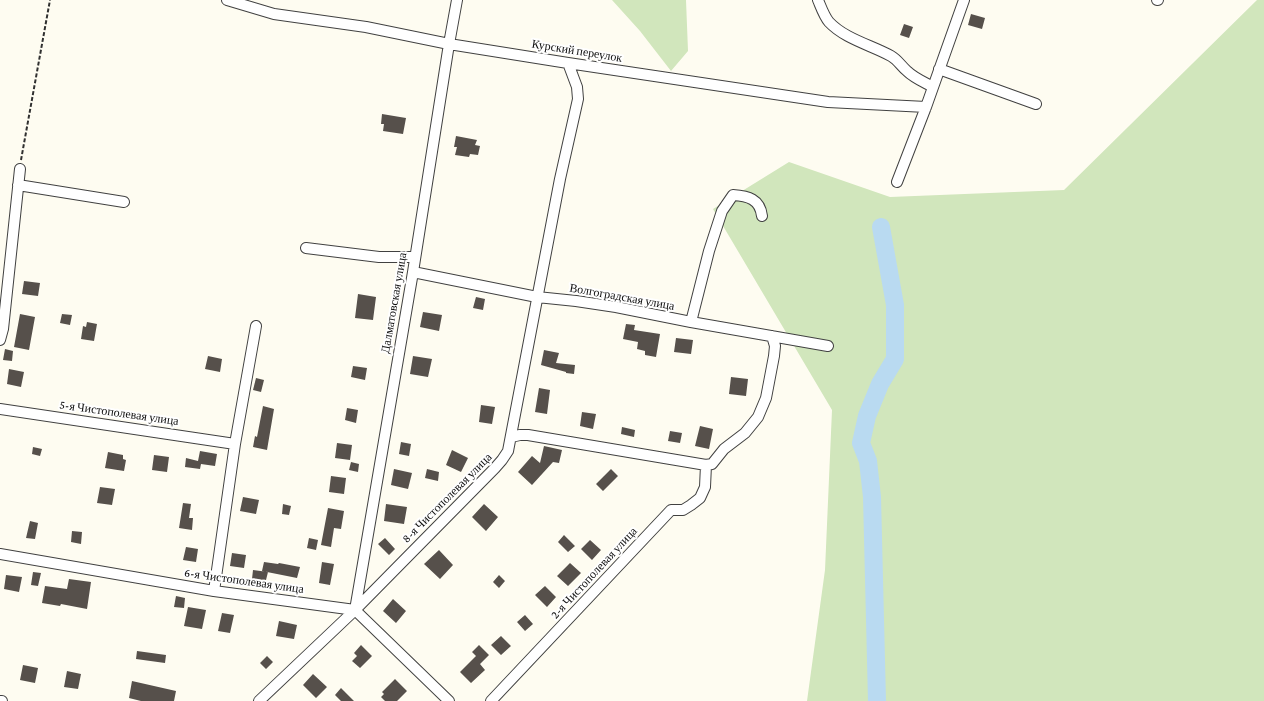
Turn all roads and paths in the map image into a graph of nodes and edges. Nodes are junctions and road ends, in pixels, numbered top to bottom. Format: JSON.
{"nodes":[{"id":1,"x":50,"y":0,"type":"edge"},
{"id":2,"x":227,"y":0,"type":"edge"},
{"id":3,"x":457,"y":0,"type":"edge"},
{"id":4,"x":818,"y":0,"type":"edge"},
{"id":5,"x":964,"y":0,"type":"edge"},
{"id":6,"x":449,"y":44,"type":"junction"},
{"id":7,"x":568,"y":64,"type":"junction"},
{"id":8,"x":939,"y":69,"type":"junction"},
{"id":9,"x":933,"y":87,"type":"junction"},
{"id":10,"x":1036,"y":104,"type":"dead end"},
{"id":11,"x":926,"y":107,"type":"junction"},
{"id":12,"x":20,"y":169,"type":"joint"},
{"id":13,"x":897,"y":182,"type":"dead end"},
{"id":14,"x":18,"y":185,"type":"junction"},
{"id":15,"x":124,"y":202,"type":"dead end"},
{"id":16,"x":762,"y":216,"type":"dead end"},
{"id":17,"x":306,"y":248,"type":"dead end"},
{"id":18,"x":415,"y":257,"type":"junction"},
{"id":19,"x":413,"y":272,"type":"junction"},
{"id":20,"x":537,"y":297,"type":"junction"},
{"id":21,"x":691,"y":322,"type":"junction"},
{"id":22,"x":256,"y":326,"type":"dead end"},
{"id":23,"x":772,"y":336,"type":"junction"},
{"id":24,"x":0,"y":340,"type":"edge"},
{"id":25,"x":828,"y":346,"type":"dead end"},
{"id":26,"x":0,"y":409,"type":"edge"},
{"id":27,"x":511,"y":437,"type":"junction"},
{"id":28,"x":235,"y":444,"type":"junction"},
{"id":29,"x":706,"y":465,"type":"junction"},
{"id":30,"x":0,"y":554,"type":"edge"},
{"id":31,"x":214,"y":591,"type":"junction"},
{"id":32,"x":355,"y":610,"type":"junction"},
{"id":33,"x":259,"y":701,"type":"edge"},
{"id":34,"x":449,"y":701,"type":"edge"},
{"id":35,"x":491,"y":701,"type":"edge"}],
"edges":[{"from":1,"to":12,"type":"path"},
{"from":2,"to":6,"type":"street","name":"Курский переулок"},
{"from":3,"to":6,"type":"street","name":"Далматовская улица"},
{"from":4,"to":9,"type":"street"},
{"from":5,"to":8,"type":"street"},
{"from":6,"to":7,"type":"street","name":"Курский переулок"},
{"from":6,"to":18,"type":"street","name":"Далматовская улица"},
{"from":7,"to":11,"type":"street","name":"Курский переулок"},
{"from":7,"to":20,"type":"street","name":"8-я Чистополевая улица"},
{"from":8,"to":9,"type":"street"},
{"from":8,"to":10,"type":"street"},
{"from":9,"to":11,"type":"street"},
{"from":11,"to":13,"type":"street"},
{"from":12,"to":14,"type":"street"},
{"from":14,"to":15,"type":"street"},
{"from":14,"to":24,"type":"street"},
{"from":16,"to":21,"type":"street"},
{"from":17,"to":18,"type":"street"},
{"from":18,"to":19,"type":"street","name":"Далматовская улица"},
{"from":19,"to":20,"type":"street","name":"Волгоградская улица"},
{"from":19,"to":32,"type":"street","name":"Далматовская улица"},
{"from":20,"to":21,"type":"street","name":"Волгоградская улица"},
{"from":20,"to":27,"type":"street","name":"8-я Чистополевая улица"},
{"from":21,"to":23,"type":"street","name":"Волгоградская улица"},
{"from":22,"to":28,"type":"street"},
{"from":23,"to":25,"type":"street","name":"Волгоградская улица"},
{"from":23,"to":29,"type":"street"},
{"from":26,"to":28,"type":"street","name":"5-я Чистополевая улица"},
{"from":27,"to":29,"type":"street"},
{"from":27,"to":32,"type":"street","name":"8-я Чистополевая улица"},
{"from":28,"to":31,"type":"street"},
{"from":29,"to":35,"type":"street","name":"2-я Чистополевая улица"},
{"from":30,"to":31,"type":"street","name":"6-я Чистополевая улица"},
{"from":31,"to":32,"type":"street","name":"6-я Чистополевая улица"},
{"from":32,"to":33,"type":"street","name":"8-я Чистополевая улица"},
{"from":32,"to":34,"type":"street"}]}
